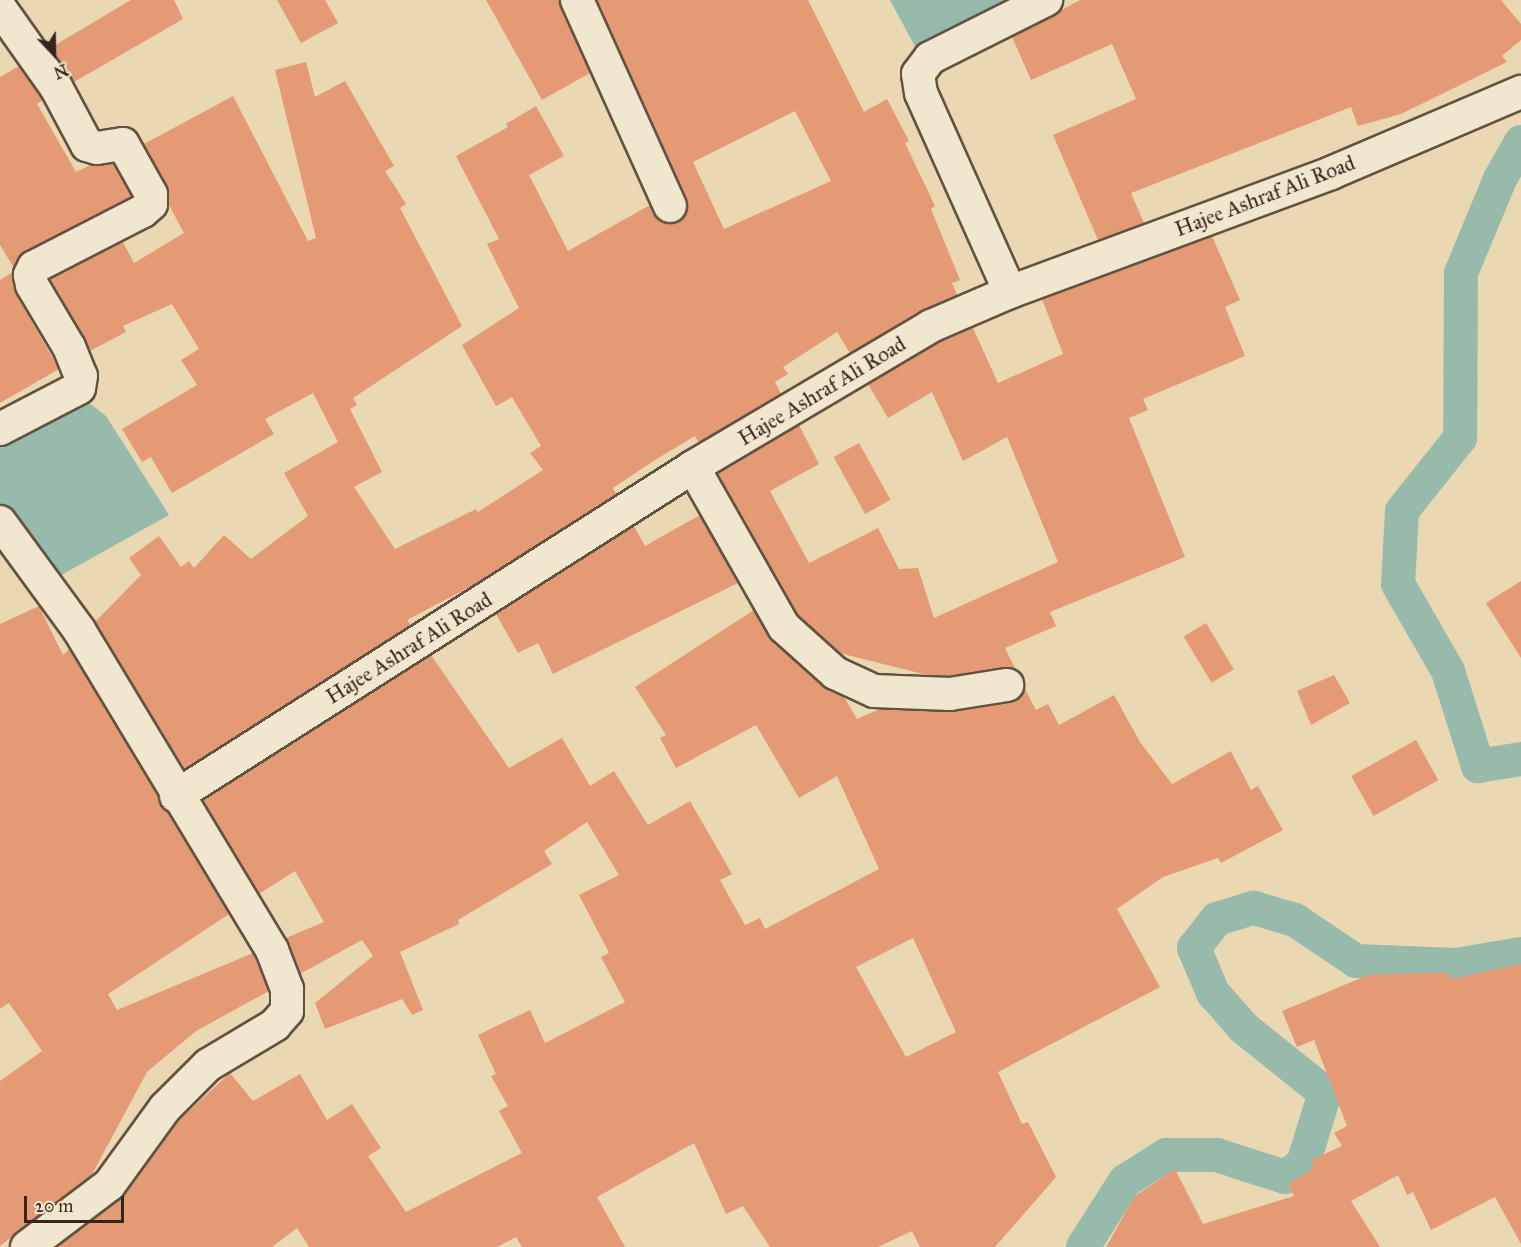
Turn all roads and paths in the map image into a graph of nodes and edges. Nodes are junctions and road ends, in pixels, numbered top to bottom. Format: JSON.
{"nodes":[{"id":1,"x":577,"y":0,"type":"edge"},
{"id":2,"x":1046,"y":0,"type":"edge"},
{"id":3,"x":0,"y":8,"type":"edge"},
{"id":4,"x":1521,"y":92,"type":"edge"},
{"id":5,"x":670,"y":206,"type":"dead end"},
{"id":6,"x":1010,"y":292,"type":"junction"},
{"id":7,"x":0,"y":429,"type":"edge"},
{"id":8,"x":693,"y":467,"type":"junction"},
{"id":9,"x":0,"y":522,"type":"edge"},
{"id":10,"x":1007,"y":686,"type":"dead end"},
{"id":11,"x":176,"y":796,"type":"junction"},
{"id":12,"x":27,"y":1247,"type":"edge"}],
"edges":[{"from":1,"to":5,"type":"street"},
{"from":2,"to":6,"type":"street"},
{"from":3,"to":7,"type":"street"},
{"from":4,"to":6,"type":"street","name":"Hajee Ashraf Ali Road"},
{"from":6,"to":8,"type":"street","name":"Hajee Ashraf Ali Road"},
{"from":8,"to":10,"type":"street"},
{"from":8,"to":11,"type":"street","name":"Hajee Ashraf Ali Road"},
{"from":9,"to":11,"type":"street"},
{"from":11,"to":12,"type":"street"}]}
